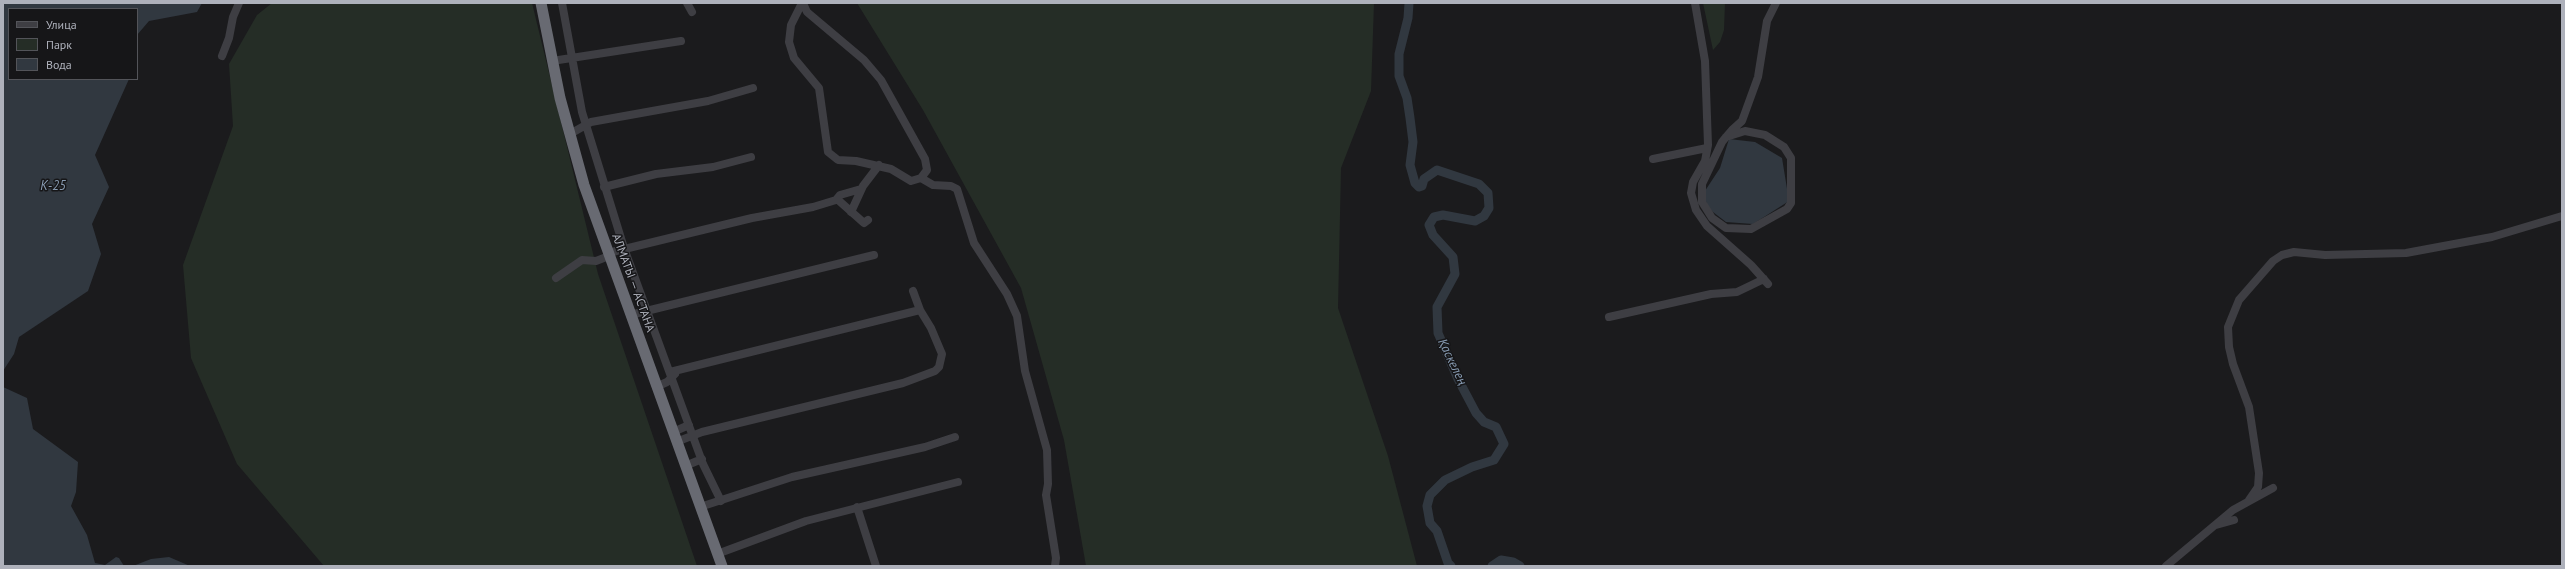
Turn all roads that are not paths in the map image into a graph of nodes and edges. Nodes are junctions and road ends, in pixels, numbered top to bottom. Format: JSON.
{"nodes":[{"id":1,"x":239,"y":3,"type":"edge"},
{"id":2,"x":541,"y":3,"type":"edge"},
{"id":3,"x":562,"y":3,"type":"edge"},
{"id":4,"x":687,"y":3,"type":"edge"},
{"id":5,"x":802,"y":3,"type":"edge"},
{"id":6,"x":1695,"y":3,"type":"edge"},
{"id":7,"x":1776,"y":3,"type":"edge"},
{"id":8,"x":692,"y":12,"type":"dead end"},
{"id":9,"x":681,"y":41,"type":"dead end"},
{"id":10,"x":222,"y":56,"type":"dead end"},
{"id":11,"x":572,"y":58,"type":"junction"},
{"id":12,"x":552,"y":61,"type":"junction"},
{"id":13,"x":753,"y":88,"type":"dead end"},
{"id":14,"x":1742,"y":121,"type":"junction"},
{"id":15,"x":586,"y":124,"type":"junction"},
{"id":16,"x":1753,"y":132,"type":"junction"},
{"id":17,"x":570,"y":134,"type":"junction"},
{"id":18,"x":1726,"y":137,"type":"junction"},
{"id":19,"x":1707,"y":148,"type":"junction"},
{"id":20,"x":751,"y":157,"type":"dead end"},
{"id":21,"x":1653,"y":159,"type":"dead end"},
{"id":22,"x":879,"y":166,"type":"junction"},
{"id":23,"x":921,"y":178,"type":"junction"},
{"id":24,"x":604,"y":187,"type":"junction"},
{"id":25,"x":862,"y":189,"type":"junction"},
{"id":26,"x":837,"y":199,"type":"junction"},
{"id":27,"x":851,"y":212,"type":"junction"},
{"id":28,"x":2562,"y":216,"type":"edge"},
{"id":29,"x":868,"y":220,"type":"dead end"},
{"id":30,"x":624,"y":248,"type":"junction"},
{"id":31,"x":608,"y":255,"type":"junction"},
{"id":32,"x":874,"y":255,"type":"dead end"},
{"id":33,"x":556,"y":278,"type":"dead end"},
{"id":34,"x":913,"y":291,"type":"dead end"},
{"id":35,"x":648,"y":310,"type":"junction"},
{"id":36,"x":920,"y":310,"type":"junction"},
{"id":37,"x":630,"y":315,"type":"junction"},
{"id":38,"x":1609,"y":317,"type":"dead end"},
{"id":39,"x":673,"y":373,"type":"junction"},
{"id":40,"x":656,"y":387,"type":"junction"},
{"id":41,"x":689,"y":425,"type":"junction"},
{"id":42,"x":693,"y":435,"type":"junction"},
{"id":43,"x":674,"y":437,"type":"junction"},
{"id":44,"x":955,"y":437,"type":"dead end"},
{"id":45,"x":702,"y":460,"type":"junction"},
{"id":46,"x":685,"y":466,"type":"junction"},
{"id":47,"x":958,"y":482,"type":"dead end"},
{"id":48,"x":2273,"y":488,"type":"dead end"},
{"id":49,"x":2249,"y":500,"type":"junction"},
{"id":50,"x":721,"y":501,"type":"junction"},
{"id":51,"x":700,"y":507,"type":"junction"},
{"id":52,"x":857,"y":507,"type":"junction"},
{"id":53,"x":2234,"y":520,"type":"dead end"},
{"id":54,"x":2214,"y":525,"type":"junction"},
{"id":55,"x":717,"y":554,"type":"junction"},
{"id":56,"x":2168,"y":565,"type":"edge"},
{"id":57,"x":722,"y":566,"type":"edge"},
{"id":58,"x":876,"y":566,"type":"edge"},
{"id":59,"x":1055,"y":566,"type":"edge"}],
"edges":[{"from":1,"to":10,"type":"street"},
{"from":2,"to":12,"type":"highway","name":"АЛМАТЫ — АСТАНА"},
{"from":3,"to":11,"type":"street"},
{"from":4,"to":8,"type":"street"},
{"from":5,"to":22,"type":"street"},
{"from":5,"to":23,"type":"street"},
{"from":6,"to":19,"type":"street"},
{"from":7,"to":14,"type":"street"},
{"from":9,"to":11,"type":"street"},
{"from":11,"to":12,"type":"street"},
{"from":11,"to":15,"type":"street"},
{"from":12,"to":17,"type":"highway","name":"АЛМАТЫ — АСТАНА"},
{"from":13,"to":15,"type":"street"},
{"from":14,"to":16,"type":"street"},
{"from":14,"to":18,"type":"street"},
{"from":15,"to":17,"type":"street"},
{"from":15,"to":24,"type":"street"},
{"from":16,"to":18,"type":"street"},
{"from":16,"to":18,"type":"street"},
{"from":17,"to":31,"type":"highway","name":"АЛМАТЫ — АСТАНА"},
{"from":19,"to":21,"type":"street"},
{"from":19,"to":38,"type":"street"},
{"from":20,"to":24,"type":"street"},
{"from":22,"to":23,"type":"street"},
{"from":22,"to":25,"type":"street"},
{"from":23,"to":59,"type":"street"},
{"from":24,"to":30,"type":"street"},
{"from":25,"to":26,"type":"street"},
{"from":25,"to":27,"type":"street"},
{"from":26,"to":27,"type":"street"},
{"from":26,"to":30,"type":"street"},
{"from":27,"to":29,"type":"street"},
{"from":28,"to":49,"type":"street"},
{"from":30,"to":31,"type":"street"},
{"from":30,"to":35,"type":"street"},
{"from":31,"to":33,"type":"street"},
{"from":31,"to":37,"type":"highway","name":"АЛМАТЫ — АСТАНА"},
{"from":32,"to":35,"type":"street"},
{"from":34,"to":36,"type":"street"},
{"from":35,"to":37,"type":"street"},
{"from":35,"to":39,"type":"street"},
{"from":36,"to":39,"type":"street"},
{"from":36,"to":42,"type":"street"},
{"from":37,"to":40,"type":"highway","name":"АЛМАТЫ — АСТАНА"},
{"from":39,"to":40,"type":"street"},
{"from":39,"to":41,"type":"street"},
{"from":40,"to":43,"type":"highway","name":"АЛМАТЫ — АСТАНА"},
{"from":41,"to":42,"type":"street"},
{"from":41,"to":43,"type":"street"},
{"from":42,"to":43,"type":"street"},
{"from":42,"to":45,"type":"street"},
{"from":43,"to":46,"type":"highway","name":"АЛМАТЫ — АСТАНА"},
{"from":44,"to":50,"type":"street"},
{"from":45,"to":46,"type":"street"},
{"from":45,"to":50,"type":"street"},
{"from":46,"to":51,"type":"highway","name":"АЛМАТЫ — АСТАНА"},
{"from":47,"to":52,"type":"street"},
{"from":48,"to":49,"type":"street"},
{"from":49,"to":54,"type":"street"},
{"from":50,"to":51,"type":"street"},
{"from":51,"to":55,"type":"highway","name":"АЛМАТЫ — АСТАНА"},
{"from":52,"to":55,"type":"street"},
{"from":52,"to":58,"type":"street"},
{"from":53,"to":54,"type":"street"},
{"from":54,"to":56,"type":"street"},
{"from":55,"to":57,"type":"highway","name":"АЛМАТЫ — АСТАНА"}]}
